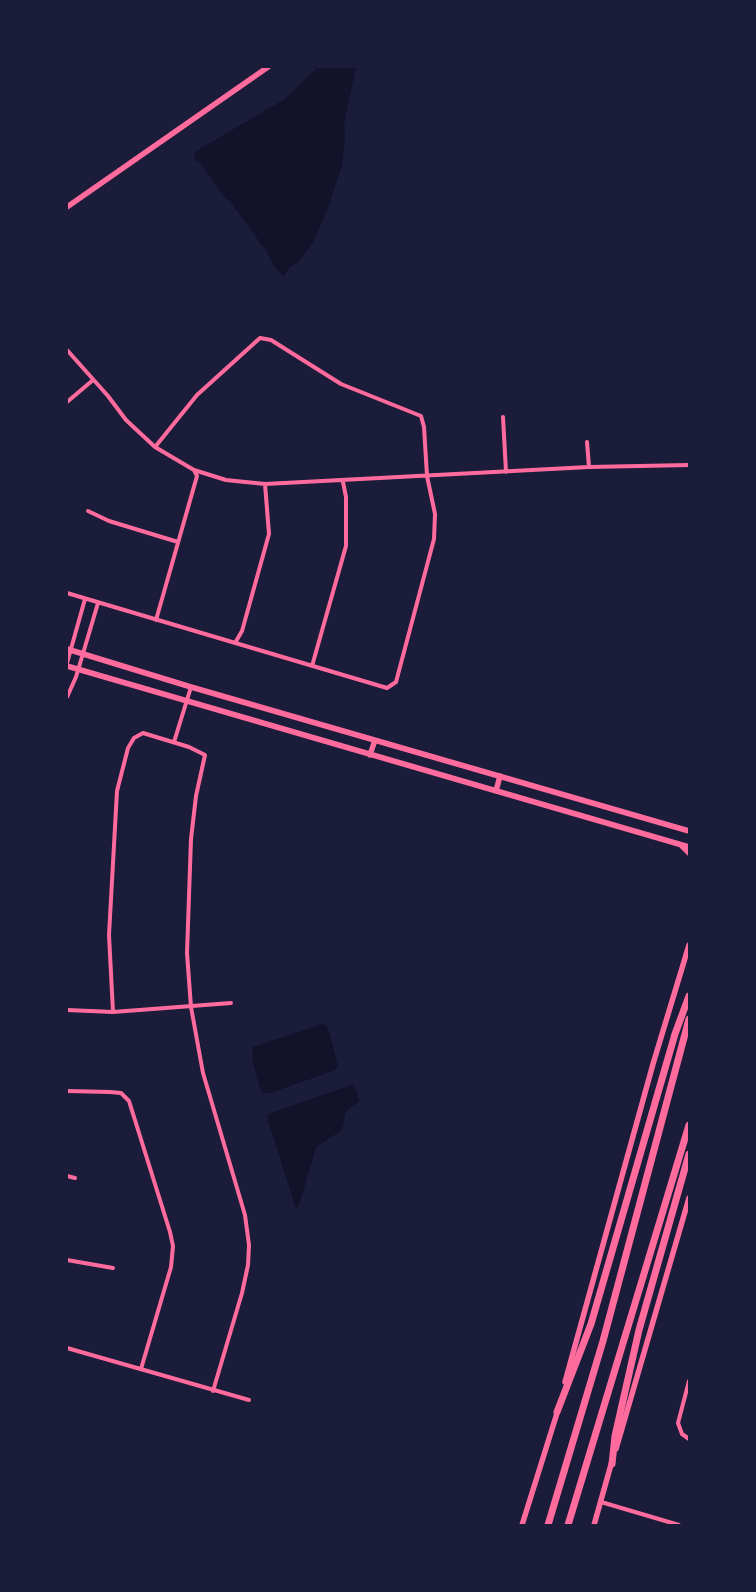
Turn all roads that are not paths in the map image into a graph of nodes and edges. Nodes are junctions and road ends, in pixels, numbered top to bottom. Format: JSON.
{"nodes":[{"id":1,"x":268,"y":67,"type":"edge"},
{"id":2,"x":67,"y":207,"type":"edge"},
{"id":3,"x":67,"y":350,"type":"edge"},
{"id":4,"x":93,"y":380,"type":"junction"},
{"id":5,"x":67,"y":402,"type":"edge"},
{"id":6,"x":503,"y":417,"type":"dead end"},
{"id":7,"x":587,"y":442,"type":"dead end"},
{"id":8,"x":155,"y":447,"type":"junction"},
{"id":9,"x":689,"y":465,"type":"edge"},
{"id":10,"x":589,"y":467,"type":"junction"},
{"id":11,"x":194,"y":470,"type":"junction"},
{"id":12,"x":506,"y":472,"type":"junction"},
{"id":13,"x":427,"y":476,"type":"junction"},
{"id":14,"x":343,"y":482,"type":"junction"},
{"id":15,"x":265,"y":484,"type":"junction"},
{"id":16,"x":88,"y":511,"type":"dead end"},
{"id":17,"x":178,"y":542,"type":"junction"},
{"id":18,"x":67,"y":593,"type":"edge"},
{"id":19,"x":85,"y":599,"type":"junction"},
{"id":20,"x":98,"y":603,"type":"junction"},
{"id":21,"x":156,"y":620,"type":"junction"},
{"id":22,"x":235,"y":643,"type":"junction"},
{"id":23,"x":69,"y":649,"type":"edge"},
{"id":24,"x":83,"y":654,"type":"junction"},
{"id":25,"x":67,"y":663,"type":"edge"},
{"id":26,"x":67,"y":666,"type":"edge"},
{"id":27,"x":312,"y":666,"type":"junction"},
{"id":28,"x":78,"y":670,"type":"junction"},
{"id":29,"x":191,"y":687,"type":"junction"},
{"id":30,"x":67,"y":697,"type":"edge"},
{"id":31,"x":186,"y":701,"type":"junction"},
{"id":32,"x":375,"y":740,"type":"junction"},
{"id":33,"x":174,"y":742,"type":"junction"},
{"id":34,"x":370,"y":755,"type":"junction"},
{"id":35,"x":500,"y":776,"type":"junction"},
{"id":36,"x":496,"y":791,"type":"junction"},
{"id":37,"x":688,"y":830,"type":"edge"},
{"id":38,"x":680,"y":845,"type":"junction"},
{"id":39,"x":689,"y":848,"type":"edge"},
{"id":40,"x":689,"y":853,"type":"edge"},
{"id":41,"x":689,"y":945,"type":"edge"},
{"id":42,"x":689,"y":996,"type":"edge"},
{"id":43,"x":231,"y":1003,"type":"dead end"},
{"id":44,"x":190,"y":1007,"type":"junction"},
{"id":45,"x":67,"y":1010,"type":"edge"},
{"id":46,"x":113,"y":1012,"type":"junction"},
{"id":47,"x":689,"y":1019,"type":"edge"},
{"id":48,"x":67,"y":1092,"type":"edge"},
{"id":49,"x":689,"y":1125,"type":"edge"},
{"id":50,"x":689,"y":1154,"type":"edge"},
{"id":51,"x":67,"y":1176,"type":"edge"},
{"id":52,"x":75,"y":1178,"type":"dead end"},
{"id":53,"x":689,"y":1198,"type":"edge"},
{"id":54,"x":67,"y":1260,"type":"edge"},
{"id":55,"x":113,"y":1268,"type":"dead end"},
{"id":56,"x":67,"y":1348,"type":"edge"},
{"id":57,"x":141,"y":1370,"type":"junction"},
{"id":58,"x":689,"y":1381,"type":"edge"},
{"id":59,"x":213,"y":1391,"type":"junction"},
{"id":60,"x":249,"y":1400,"type":"dead end"},
{"id":61,"x":557,"y":1412,"type":"junction"},
{"id":62,"x":689,"y":1439,"type":"edge"},
{"id":63,"x":612,"y":1464,"type":"junction"},
{"id":64,"x":601,"y":1502,"type":"junction"},
{"id":65,"x":522,"y":1525,"type":"edge"},
{"id":66,"x":548,"y":1525,"type":"edge"},
{"id":67,"x":568,"y":1525,"type":"edge"},
{"id":68,"x":594,"y":1525,"type":"edge"},
{"id":69,"x":679,"y":1525,"type":"edge"}],
"edges":[{"from":1,"to":2,"type":"main road"},
{"from":3,"to":4,"type":"street"},
{"from":4,"to":5,"type":"street"},
{"from":4,"to":8,"type":"street"},
{"from":6,"to":12,"type":"street"},
{"from":7,"to":10,"type":"street"},
{"from":8,"to":11,"type":"street"},
{"from":8,"to":13,"type":"street"},
{"from":9,"to":10,"type":"street"},
{"from":10,"to":12,"type":"street"},
{"from":11,"to":15,"type":"street"},
{"from":11,"to":17,"type":"street"},
{"from":12,"to":13,"type":"street"},
{"from":13,"to":14,"type":"street"},
{"from":13,"to":27,"type":"street"},
{"from":14,"to":15,"type":"street"},
{"from":14,"to":27,"type":"street"},
{"from":15,"to":22,"type":"street"},
{"from":16,"to":17,"type":"street"},
{"from":17,"to":21,"type":"street"},
{"from":18,"to":19,"type":"street"},
{"from":19,"to":20,"type":"street"},
{"from":19,"to":23,"type":"street"},
{"from":20,"to":21,"type":"street"},
{"from":20,"to":24,"type":"street"},
{"from":21,"to":22,"type":"street"},
{"from":22,"to":27,"type":"street"},
{"from":23,"to":24,"type":"main road"},
{"from":23,"to":25,"type":"street"},
{"from":24,"to":28,"type":"street"},
{"from":24,"to":29,"type":"main road"},
{"from":26,"to":28,"type":"main road"},
{"from":28,"to":30,"type":"street"},
{"from":28,"to":31,"type":"main road"},
{"from":29,"to":31,"type":"street"},
{"from":29,"to":32,"type":"main road"},
{"from":31,"to":33,"type":"street"},
{"from":31,"to":34,"type":"main road"},
{"from":32,"to":34,"type":"main road"},
{"from":32,"to":35,"type":"main road"},
{"from":33,"to":44,"type":"street"},
{"from":33,"to":46,"type":"street"},
{"from":34,"to":36,"type":"main road"},
{"from":35,"to":36,"type":"main road"},
{"from":35,"to":37,"type":"main road"},
{"from":36,"to":38,"type":"main road"},
{"from":38,"to":39,"type":"main road"},
{"from":38,"to":40,"type":"main road"},
{"from":41,"to":61,"type":"main road"},
{"from":42,"to":61,"type":"highway"},
{"from":43,"to":44,"type":"street"},
{"from":44,"to":46,"type":"street"},
{"from":44,"to":59,"type":"street"},
{"from":45,"to":46,"type":"street"},
{"from":47,"to":66,"type":"highway"},
{"from":48,"to":57,"type":"street"},
{"from":49,"to":67,"type":"highway"},
{"from":50,"to":63,"type":"highway"},
{"from":51,"to":52,"type":"street"},
{"from":53,"to":63,"type":"main road"},
{"from":54,"to":55,"type":"street"},
{"from":56,"to":57,"type":"street"},
{"from":57,"to":59,"type":"street"},
{"from":58,"to":62,"type":"street"},
{"from":59,"to":60,"type":"street"},
{"from":61,"to":65,"type":"main road"},
{"from":63,"to":64,"type":"main road"},
{"from":64,"to":68,"type":"main road"},
{"from":64,"to":69,"type":"street"}]}
